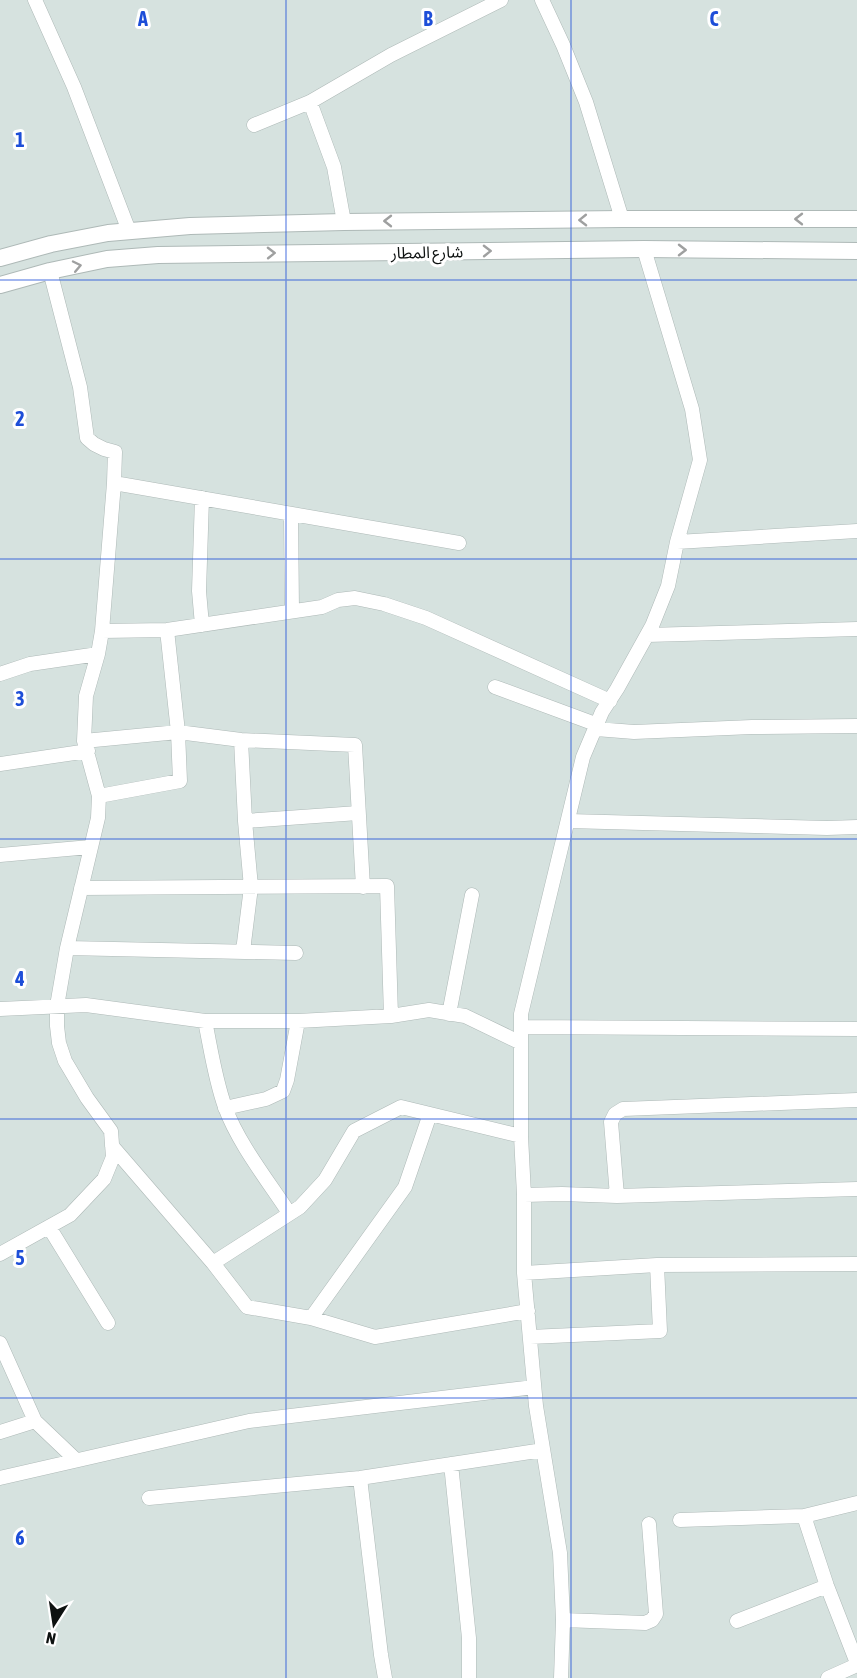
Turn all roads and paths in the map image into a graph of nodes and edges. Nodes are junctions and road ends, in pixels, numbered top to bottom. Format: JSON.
{"nodes":[{"id":1,"x":35,"y":0,"type":"edge"},
{"id":2,"x":501,"y":0,"type":"edge"},
{"id":3,"x":542,"y":0,"type":"edge"},
{"id":4,"x":310,"y":102,"type":"junction"},
{"id":5,"x":254,"y":125,"type":"dead end"},
{"id":6,"x":622,"y":219,"type":"junction"},
{"id":7,"x":857,"y":219,"type":"edge"},
{"id":8,"x":344,"y":222,"type":"junction"},
{"id":9,"x":235,"y":225,"type":"junction"},
{"id":10,"x":190,"y":226,"type":"junction"},
{"id":11,"x":129,"y":231,"type":"junction"},
{"id":12,"x":644,"y":249,"type":"junction"},
{"id":13,"x":857,"y":251,"type":"edge"},
{"id":14,"x":237,"y":254,"type":"junction"},
{"id":15,"x":192,"y":255,"type":"junction"},
{"id":16,"x":0,"y":258,"type":"edge"},
{"id":17,"x":51,"y":271,"type":"junction"},
{"id":18,"x":0,"y":285,"type":"edge"},
{"id":19,"x":114,"y":483,"type":"junction"},
{"id":20,"x":202,"y":498,"type":"junction"},
{"id":21,"x":291,"y":514,"type":"junction"},
{"id":22,"x":857,"y":531,"type":"edge"},
{"id":23,"x":677,"y":542,"type":"junction"},
{"id":24,"x":459,"y":543,"type":"dead end"},
{"id":25,"x":292,"y":611,"type":"junction"},
{"id":26,"x":202,"y":625,"type":"junction"},
{"id":27,"x":167,"y":630,"type":"junction"},
{"id":28,"x":857,"y":630,"type":"edge"},
{"id":29,"x":102,"y":631,"type":"junction"},
{"id":30,"x":647,"y":635,"type":"junction"},
{"id":31,"x":98,"y":654,"type":"junction"},
{"id":32,"x":0,"y":674,"type":"edge"},
{"id":33,"x":495,"y":687,"type":"dead end"},
{"id":34,"x":610,"y":701,"type":"junction"},
{"id":35,"x":857,"y":726,"type":"edge"},
{"id":36,"x":597,"y":727,"type":"junction"},
{"id":37,"x":178,"y":732,"type":"junction"},
{"id":38,"x":241,"y":740,"type":"junction"},
{"id":39,"x":86,"y":746,"type":"junction"},
{"id":40,"x":0,"y":764,"type":"edge"},
{"id":41,"x":99,"y":796,"type":"junction"},
{"id":42,"x":358,"y":813,"type":"junction"},
{"id":43,"x":245,"y":821,"type":"junction"},
{"id":44,"x":568,"y":821,"type":"junction"},
{"id":45,"x":857,"y":827,"type":"edge"},
{"id":46,"x":90,"y":848,"type":"junction"},
{"id":47,"x":0,"y":855,"type":"edge"},
{"id":48,"x":363,"y":886,"type":"junction"},
{"id":49,"x":251,"y":887,"type":"junction"},
{"id":50,"x":81,"y":888,"type":"junction"},
{"id":51,"x":472,"y":895,"type":"dead end"},
{"id":52,"x":67,"y":948,"type":"junction"},
{"id":53,"x":243,"y":951,"type":"junction"},
{"id":54,"x":296,"y":952,"type":"dead end"},
{"id":55,"x":57,"y":1006,"type":"junction"},
{"id":56,"x":0,"y":1010,"type":"edge"},
{"id":57,"x":449,"y":1014,"type":"junction"},
{"id":58,"x":391,"y":1016,"type":"junction"},
{"id":59,"x":205,"y":1021,"type":"junction"},
{"id":60,"x":298,"y":1021,"type":"junction"},
{"id":61,"x":521,"y":1027,"type":"junction"},
{"id":62,"x":857,"y":1029,"type":"edge"},
{"id":63,"x":521,"y":1043,"type":"junction"},
{"id":64,"x":857,"y":1100,"type":"edge"},
{"id":65,"x":225,"y":1108,"type":"junction"},
{"id":66,"x":430,"y":1114,"type":"junction"},
{"id":67,"x":521,"y":1136,"type":"junction"},
{"id":68,"x":112,"y":1146,"type":"junction"},
{"id":69,"x":857,"y":1189,"type":"edge"},
{"id":70,"x":524,"y":1196,"type":"junction"},
{"id":71,"x":617,"y":1196,"type":"junction"},
{"id":72,"x":289,"y":1213,"type":"junction"},
{"id":73,"x":49,"y":1227,"type":"junction"},
{"id":74,"x":0,"y":1254,"type":"edge"},
{"id":75,"x":213,"y":1263,"type":"junction"},
{"id":76,"x":857,"y":1264,"type":"edge"},
{"id":77,"x":657,"y":1265,"type":"junction"},
{"id":78,"x":524,"y":1273,"type":"junction"},
{"id":79,"x":528,"y":1311,"type":"junction"},
{"id":80,"x":311,"y":1318,"type":"junction"},
{"id":81,"x":108,"y":1323,"type":"dead end"},
{"id":82,"x":530,"y":1338,"type":"junction"},
{"id":83,"x":0,"y":1343,"type":"edge"},
{"id":84,"x":534,"y":1387,"type":"junction"},
{"id":85,"x":35,"y":1421,"type":"junction"},
{"id":86,"x":0,"y":1432,"type":"edge"},
{"id":87,"x":543,"y":1450,"type":"junction"},
{"id":88,"x":76,"y":1460,"type":"junction"},
{"id":89,"x":451,"y":1464,"type":"junction"},
{"id":90,"x":0,"y":1478,"type":"edge"},
{"id":91,"x":360,"y":1478,"type":"junction"},
{"id":92,"x":149,"y":1498,"type":"dead end"},
{"id":93,"x":857,"y":1503,"type":"edge"},
{"id":94,"x":804,"y":1516,"type":"junction"},
{"id":95,"x":680,"y":1520,"type":"dead end"},
{"id":96,"x":650,"y":1524,"type":"dead end"},
{"id":97,"x":827,"y":1586,"type":"junction"},
{"id":98,"x":563,"y":1620,"type":"junction"},
{"id":99,"x":737,"y":1622,"type":"dead end"},
{"id":100,"x":857,"y":1664,"type":"edge"},
{"id":101,"x":385,"y":1678,"type":"edge"},
{"id":102,"x":469,"y":1678,"type":"edge"},
{"id":103,"x":561,"y":1678,"type":"edge"},
{"id":104,"x":828,"y":1678,"type":"edge"}],
"edges":[{"from":1,"to":11,"type":"street"},
{"from":2,"to":4,"type":"street"},
{"from":3,"to":6,"type":"street"},
{"from":4,"to":5,"type":"street"},
{"from":4,"to":8,"type":"street"},
{"from":7,"to":6,"type":"main road","name":"شارع المطار","one_way":true},
{"from":6,"to":8,"type":"main road","name":"شارع المطار","one_way":true},
{"from":8,"to":9,"type":"main road","name":"شارع المطار"},
{"from":9,"to":10,"type":"main road","name":"شارع المطار"},
{"from":9,"to":14,"type":"main road"},
{"from":10,"to":11,"type":"main road","name":"شارع المطار"},
{"from":10,"to":15,"type":"main road"},
{"from":11,"to":16,"type":"main road","name":"شارع المطار"},
{"from":12,"to":13,"type":"main road","name":"شارع المطار","one_way":true},
{"from":14,"to":12,"type":"main road","name":"شارع المطار","one_way":true},
{"from":12,"to":23,"type":"street"},
{"from":14,"to":15,"type":"main road","name":"شارع المطار"},
{"from":17,"to":15,"type":"main road","name":"شارع المطار","one_way":true},
{"from":17,"to":18,"type":"main road","name":"شارع المطار"},
{"from":17,"to":19,"type":"street"},
{"from":19,"to":20,"type":"street"},
{"from":19,"to":29,"type":"street"},
{"from":20,"to":21,"type":"street"},
{"from":20,"to":26,"type":"street"},
{"from":21,"to":24,"type":"street"},
{"from":21,"to":25,"type":"street"},
{"from":22,"to":23,"type":"street"},
{"from":23,"to":30,"type":"street"},
{"from":25,"to":26,"type":"street"},
{"from":25,"to":34,"type":"street"},
{"from":26,"to":27,"type":"street"},
{"from":27,"to":29,"type":"street"},
{"from":27,"to":37,"type":"street"},
{"from":28,"to":30,"type":"street"},
{"from":29,"to":31,"type":"street"},
{"from":30,"to":34,"type":"street"},
{"from":31,"to":32,"type":"street"},
{"from":31,"to":39,"type":"street"},
{"from":33,"to":36,"type":"street"},
{"from":34,"to":36,"type":"street"},
{"from":35,"to":36,"type":"street"},
{"from":36,"to":44,"type":"street"},
{"from":37,"to":38,"type":"street"},
{"from":37,"to":39,"type":"street"},
{"from":37,"to":41,"type":"street"},
{"from":38,"to":42,"type":"street"},
{"from":38,"to":43,"type":"street"},
{"from":39,"to":40,"type":"street"},
{"from":39,"to":41,"type":"street"},
{"from":41,"to":46,"type":"street"},
{"from":42,"to":43,"type":"street"},
{"from":42,"to":48,"type":"street"},
{"from":43,"to":49,"type":"street"},
{"from":44,"to":45,"type":"street"},
{"from":44,"to":61,"type":"street"},
{"from":46,"to":47,"type":"street"},
{"from":46,"to":50,"type":"street"},
{"from":48,"to":49,"type":"street"},
{"from":48,"to":58,"type":"street"},
{"from":49,"to":50,"type":"street"},
{"from":49,"to":53,"type":"street"},
{"from":50,"to":52,"type":"street"},
{"from":51,"to":57,"type":"street"},
{"from":52,"to":53,"type":"street"},
{"from":52,"to":55,"type":"street"},
{"from":53,"to":54,"type":"street"},
{"from":55,"to":56,"type":"street"},
{"from":55,"to":59,"type":"street"},
{"from":55,"to":68,"type":"street"},
{"from":57,"to":58,"type":"street"},
{"from":57,"to":63,"type":"street"},
{"from":58,"to":60,"type":"street"},
{"from":59,"to":60,"type":"street"},
{"from":59,"to":65,"type":"street"},
{"from":60,"to":65,"type":"street"},
{"from":61,"to":62,"type":"street"},
{"from":61,"to":63,"type":"street"},
{"from":63,"to":67,"type":"street"},
{"from":64,"to":71,"type":"street"},
{"from":65,"to":72,"type":"street"},
{"from":66,"to":67,"type":"street"},
{"from":66,"to":72,"type":"street"},
{"from":66,"to":80,"type":"street"},
{"from":67,"to":70,"type":"street"},
{"from":68,"to":73,"type":"street"},
{"from":68,"to":75,"type":"street"},
{"from":69,"to":71,"type":"street"},
{"from":70,"to":71,"type":"street"},
{"from":70,"to":78,"type":"street"},
{"from":72,"to":75,"type":"street"},
{"from":73,"to":74,"type":"street"},
{"from":73,"to":81,"type":"street"},
{"from":75,"to":80,"type":"street"},
{"from":76,"to":77,"type":"street"},
{"from":77,"to":78,"type":"street"},
{"from":77,"to":82,"type":"street"},
{"from":78,"to":79,"type":"street"},
{"from":79,"to":80,"type":"street"},
{"from":79,"to":82,"type":"street"},
{"from":82,"to":84,"type":"street"},
{"from":83,"to":85,"type":"street"},
{"from":84,"to":87,"type":"street"},
{"from":84,"to":88,"type":"street"},
{"from":85,"to":86,"type":"street"},
{"from":85,"to":88,"type":"street"},
{"from":87,"to":89,"type":"street"},
{"from":87,"to":98,"type":"street"},
{"from":88,"to":90,"type":"street"},
{"from":89,"to":91,"type":"street"},
{"from":89,"to":102,"type":"street"},
{"from":91,"to":92,"type":"street"},
{"from":91,"to":101,"type":"street"},
{"from":93,"to":94,"type":"street"},
{"from":94,"to":95,"type":"street"},
{"from":94,"to":97,"type":"street"},
{"from":96,"to":98,"type":"street"},
{"from":97,"to":99,"type":"street"},
{"from":97,"to":100,"type":"street"},
{"from":98,"to":103,"type":"street"},
{"from":100,"to":104,"type":"street"}]}
